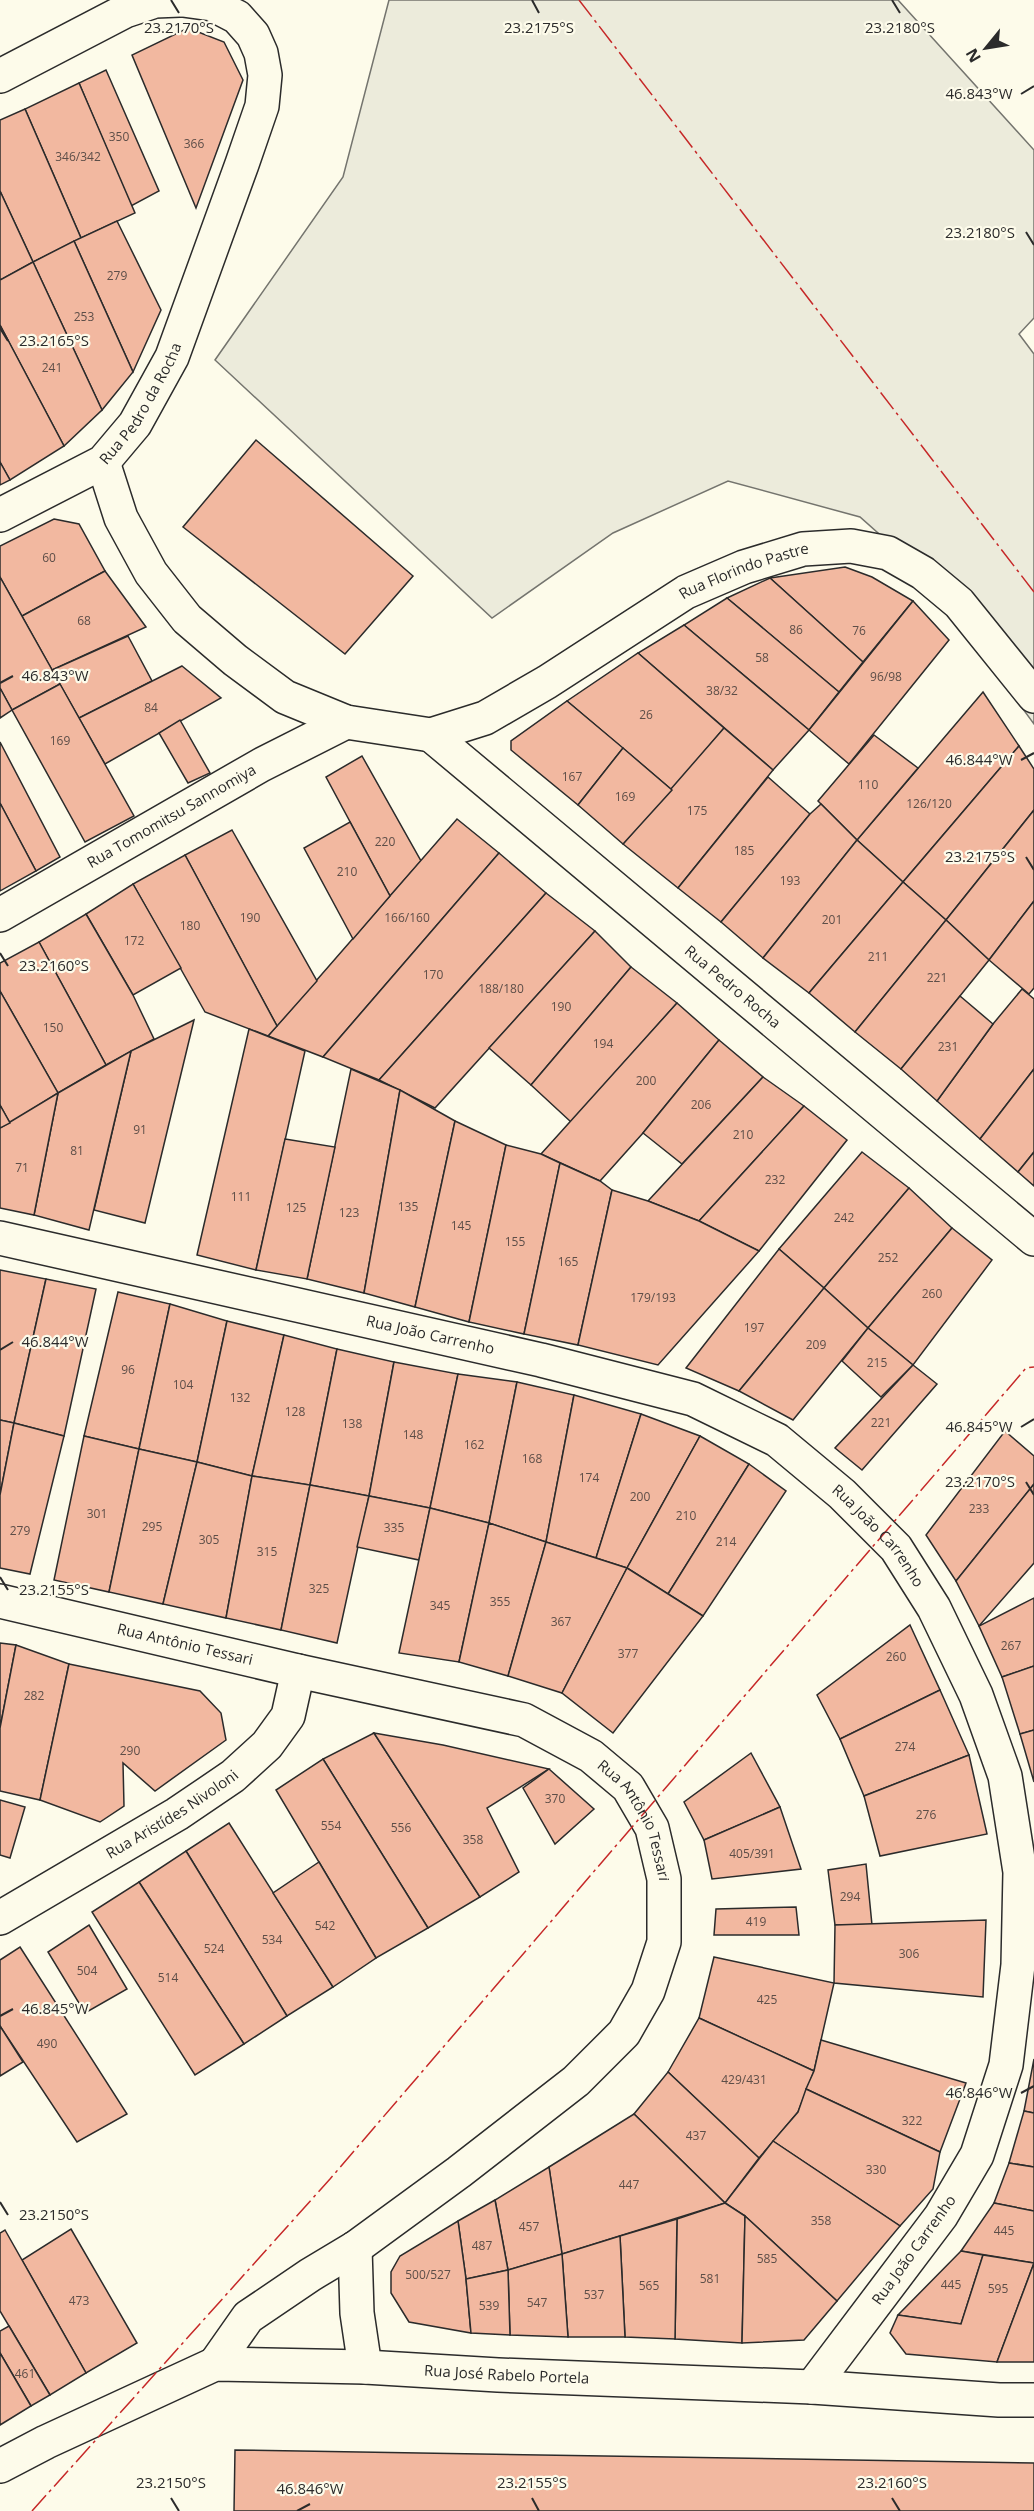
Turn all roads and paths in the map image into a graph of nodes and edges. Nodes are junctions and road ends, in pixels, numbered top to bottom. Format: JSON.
{"nodes":[{"id":1,"x":182,"y":0,"type":"edge"},
{"id":2,"x":0,"y":76,"type":"edge"},
{"id":3,"x":103,"y":462,"type":"junction"},
{"id":4,"x":0,"y":515,"type":"edge"},
{"id":5,"x":1034,"y":696,"type":"edge"},
{"id":6,"x":346,"y":722,"type":"junction"},
{"id":7,"x":431,"y":735,"type":"junction"},
{"id":8,"x":0,"y":915,"type":"edge"},
{"id":9,"x":0,"y":1238,"type":"edge"},
{"id":10,"x":1034,"y":1239,"type":"edge"},
{"id":11,"x":0,"y":1601,"type":"edge"},
{"id":12,"x":298,"y":1671,"type":"junction"},
{"id":13,"x":0,"y":1918,"type":"edge"},
{"id":14,"x":355,"y":2248,"type":"junction"},
{"id":15,"x":215,"y":2364,"type":"junction"},
{"id":16,"x":365,"y":2367,"type":"junction"},
{"id":17,"x":812,"y":2386,"type":"junction"},
{"id":18,"x":1034,"y":2400,"type":"edge"},
{"id":19,"x":0,"y":2466,"type":"edge"}],
"edges":[{"from":1,"to":2,"type":"street"},
{"from":1,"to":3,"type":"street","name":"Rua Pedro da Rocha"},
{"from":3,"to":4,"type":"street"},
{"from":3,"to":6,"type":"street","name":"Rua Pedro da Rocha"},
{"from":5,"to":7,"type":"street","name":"Rua Florindo Pastre"},
{"from":6,"to":7,"type":"street","name":"Rua Pedro da Rocha"},
{"from":6,"to":8,"type":"street","name":"Rua Tomomitsu Sannomiya"},
{"from":7,"to":10,"type":"street","name":"Rua Pedro Rocha"},
{"from":9,"to":17,"type":"street","name":"Rua João Carrenho"},
{"from":11,"to":12,"type":"street","name":"Rua Antônio Tessari"},
{"from":12,"to":13,"type":"street","name":"Rua Aristídes Nivoloni"},
{"from":12,"to":14,"type":"street","name":"Rua Antônio Tessari"},
{"from":14,"to":15,"type":"street","name":"Rua Antônio Tessari"},
{"from":14,"to":16,"type":"street"},
{"from":15,"to":16,"type":"street","name":"Rua José Rabelo Portela"},
{"from":15,"to":19,"type":"street","name":"Rua José Rabelo Portela"},
{"from":16,"to":17,"type":"street","name":"Rua José Rabelo Portela"},
{"from":17,"to":18,"type":"street","name":"Rua José Rabelo Portela"}]}
